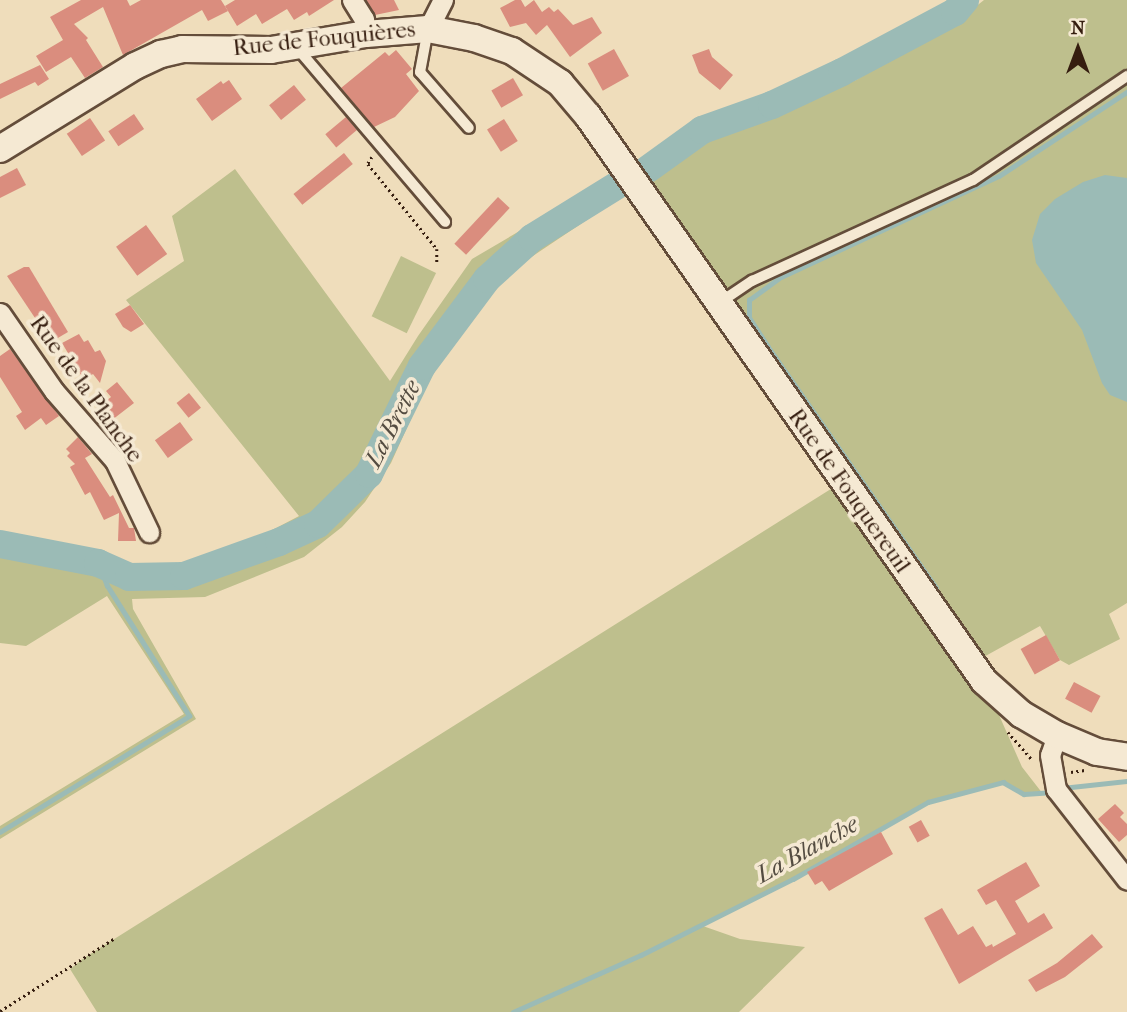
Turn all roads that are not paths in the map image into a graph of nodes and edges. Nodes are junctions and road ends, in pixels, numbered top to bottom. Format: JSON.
{"nodes":[{"id":1,"x":352,"y":0,"type":"edge"},
{"id":2,"x":443,"y":0,"type":"edge"},
{"id":3,"x":428,"y":29,"type":"junction"},
{"id":4,"x":366,"y":34,"type":"junction"},
{"id":5,"x":295,"y":46,"type":"junction"},
{"id":6,"x":1127,"y":76,"type":"edge"},
{"id":7,"x":469,"y":128,"type":"dead end"},
{"id":8,"x":0,"y":149,"type":"edge"},
{"id":9,"x":622,"y":164,"type":"joint"},
{"id":10,"x":445,"y":222,"type":"dead end"},
{"id":11,"x":718,"y":303,"type":"junction"},
{"id":12,"x":0,"y":313,"type":"edge"},
{"id":13,"x":149,"y":532,"type":"dead end"},
{"id":14,"x":1058,"y":735,"type":"junction"},
{"id":15,"x":1127,"y":757,"type":"edge"},
{"id":16,"x":1127,"y":880,"type":"edge"}],
"edges":[{"from":1,"to":4,"type":"street"},
{"from":2,"to":3,"type":"street"},
{"from":3,"to":4,"type":"street","name":"Rue de Fouquières"},
{"from":3,"to":7,"type":"lane"},
{"from":3,"to":9,"type":"street","name":"Rue de Fouquières"},
{"from":4,"to":5,"type":"street","name":"Rue de Fouquières"},
{"from":5,"to":8,"type":"street","name":"Rue de Fouquières"},
{"from":5,"to":10,"type":"lane"},
{"from":6,"to":11,"type":"lane"},
{"from":9,"to":11,"type":"street","name":"Rue de Fouquereuil"},
{"from":11,"to":14,"type":"street","name":"Rue de Fouquereuil"},
{"from":12,"to":13,"type":"street","name":"Rue de la Planche"},
{"from":14,"to":15,"type":"street","name":"Rue de Fouquereuil"},
{"from":14,"to":16,"type":"street"}]}
